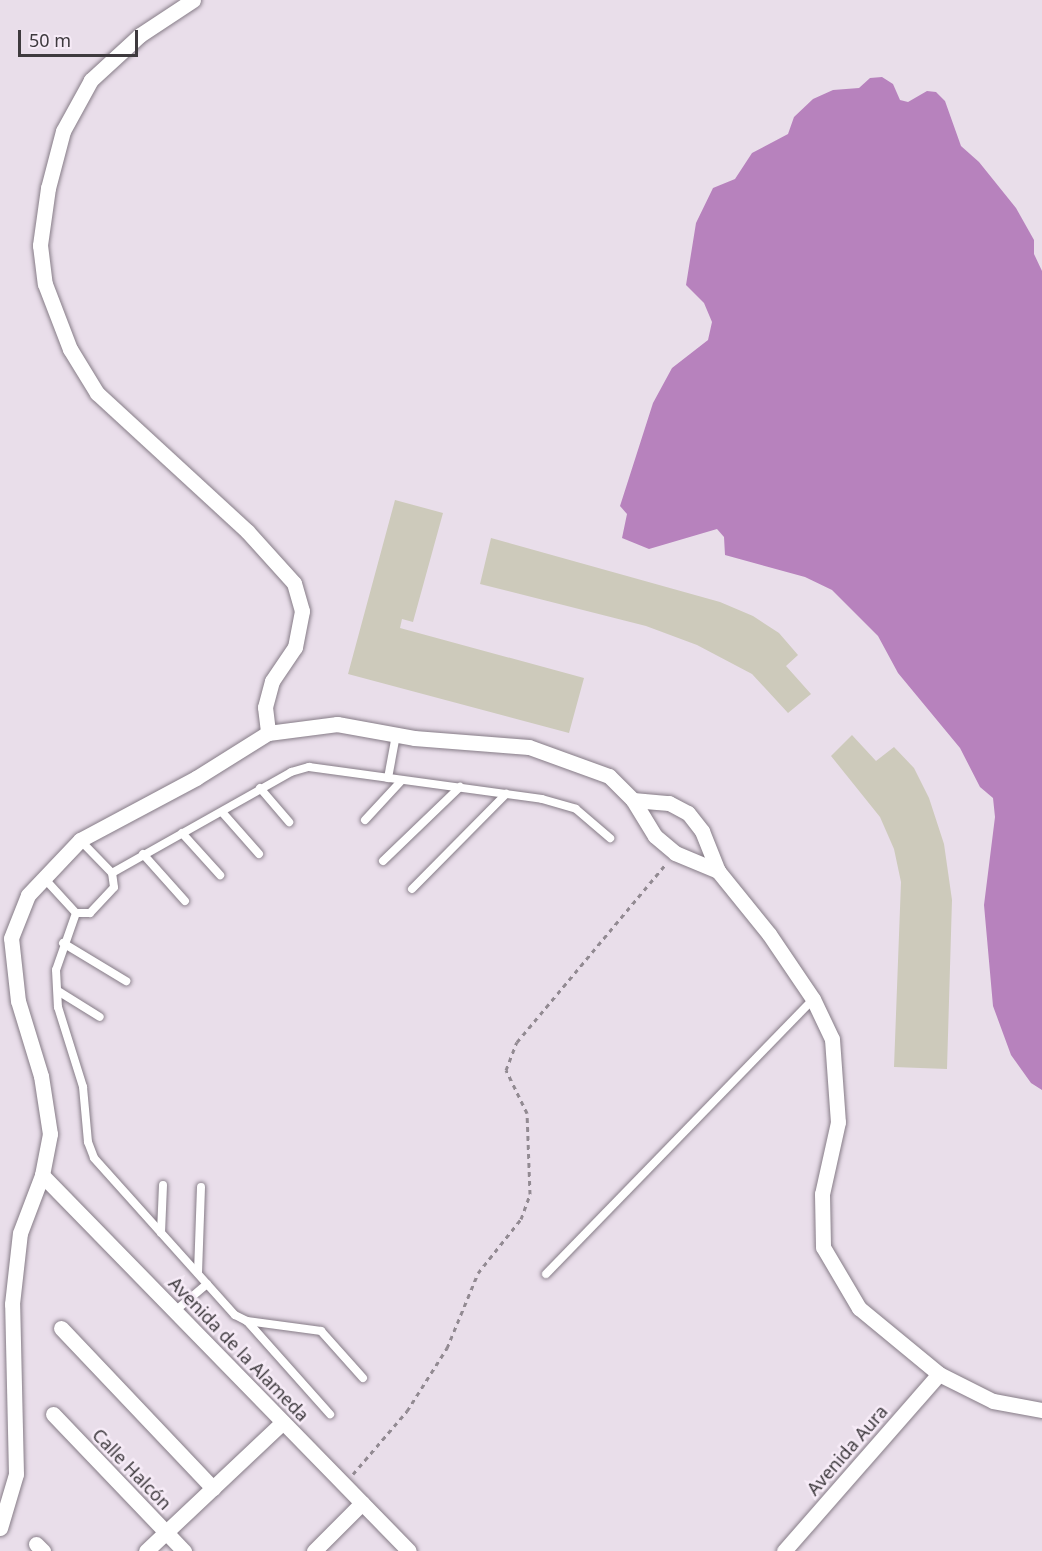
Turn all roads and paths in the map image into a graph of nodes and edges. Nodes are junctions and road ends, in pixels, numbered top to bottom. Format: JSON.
{"nodes":[{"id":1,"x":194,"y":0,"type":"edge"},
{"id":2,"x":268,"y":734,"type":"junction"},
{"id":3,"x":396,"y":735,"type":"junction"},
{"id":4,"x":388,"y":778,"type":"junction"},
{"id":5,"x":402,"y":780,"type":"junction"},
{"id":6,"x":460,"y":787,"type":"junction"},
{"id":7,"x":260,"y":788,"type":"junction"},
{"id":8,"x":506,"y":794,"type":"junction"},
{"id":9,"x":633,"y":800,"type":"junction"},
{"id":10,"x":222,"y":812,"type":"junction"},
{"id":11,"x":365,"y":820,"type":"dead end"},
{"id":12,"x":289,"y":822,"type":"dead end"},
{"id":13,"x":182,"y":832,"type":"junction"},
{"id":14,"x":610,"y":838,"type":"dead end"},
{"id":15,"x":80,"y":840,"type":"junction"},
{"id":16,"x":675,"y":853,"type":"junction"},
{"id":17,"x":142,"y":854,"type":"junction"},
{"id":18,"x":259,"y":854,"type":"dead end"},
{"id":19,"x":384,"y":861,"type":"dead end"},
{"id":20,"x":718,"y":871,"type":"junction"},
{"id":21,"x":112,"y":873,"type":"junction"},
{"id":22,"x":220,"y":875,"type":"dead end"},
{"id":23,"x":42,"y":876,"type":"junction"},
{"id":24,"x":412,"y":889,"type":"dead end"},
{"id":25,"x":185,"y":901,"type":"dead end"},
{"id":26,"x":76,"y":913,"type":"junction"},
{"id":27,"x":63,"y":944,"type":"junction"},
{"id":28,"x":126,"y":981,"type":"dead end"},
{"id":29,"x":58,"y":991,"type":"junction"},
{"id":30,"x":813,"y":999,"type":"junction"},
{"id":31,"x":100,"y":1017,"type":"dead end"},
{"id":32,"x":42,"y":1175,"type":"junction"},
{"id":33,"x":163,"y":1185,"type":"dead end"},
{"id":34,"x":201,"y":1187,"type":"dead end"},
{"id":35,"x":161,"y":1233,"type":"junction"},
{"id":36,"x":198,"y":1273,"type":"junction"},
{"id":37,"x":546,"y":1274,"type":"dead end"},
{"id":38,"x":207,"y":1284,"type":"junction"},
{"id":39,"x":175,"y":1311,"type":"junction"},
{"id":40,"x":247,"y":1321,"type":"junction"},
{"id":41,"x":62,"y":1328,"type":"dead end"},
{"id":42,"x":939,"y":1374,"type":"junction"},
{"id":43,"x":363,"y":1378,"type":"dead end"},
{"id":44,"x":1042,"y":1410,"type":"edge"},
{"id":45,"x":53,"y":1414,"type":"dead end"},
{"id":46,"x":330,"y":1414,"type":"dead end"},
{"id":47,"x":283,"y":1422,"type":"junction"},
{"id":48,"x":344,"y":1484,"type":"junction"},
{"id":49,"x":213,"y":1488,"type":"junction"},
{"id":50,"x":362,"y":1503,"type":"junction"},
{"id":51,"x":0,"y":1528,"type":"edge"},
{"id":52,"x":166,"y":1532,"type":"junction"},
{"id":53,"x":146,"y":1551,"type":"edge"},
{"id":54,"x":183,"y":1551,"type":"edge"},
{"id":55,"x":314,"y":1551,"type":"edge"},
{"id":56,"x":409,"y":1551,"type":"edge"},
{"id":57,"x":784,"y":1551,"type":"edge"}],
"edges":[{"from":1,"to":2,"type":"street"},
{"from":2,"to":3,"type":"street"},
{"from":2,"to":15,"type":"street"},
{"from":3,"to":4,"type":"lane"},
{"from":3,"to":9,"type":"street"},
{"from":4,"to":5,"type":"lane"},
{"from":4,"to":7,"type":"lane"},
{"from":5,"to":6,"type":"lane"},
{"from":5,"to":11,"type":"lane"},
{"from":6,"to":8,"type":"lane"},
{"from":6,"to":19,"type":"lane"},
{"from":7,"to":10,"type":"lane"},
{"from":7,"to":12,"type":"lane"},
{"from":8,"to":14,"type":"lane"},
{"from":8,"to":24,"type":"lane"},
{"from":9,"to":16,"type":"street"},
{"from":9,"to":20,"type":"street"},
{"from":10,"to":13,"type":"lane"},
{"from":10,"to":18,"type":"lane"},
{"from":13,"to":17,"type":"lane"},
{"from":13,"to":22,"type":"lane"},
{"from":15,"to":21,"type":"lane"},
{"from":15,"to":23,"type":"street"},
{"from":16,"to":20,"type":"street"},
{"from":16,"to":48,"type":"path"},
{"from":17,"to":21,"type":"lane"},
{"from":17,"to":25,"type":"lane"},
{"from":20,"to":30,"type":"street"},
{"from":21,"to":26,"type":"lane"},
{"from":23,"to":26,"type":"lane"},
{"from":23,"to":32,"type":"street"},
{"from":26,"to":27,"type":"lane"},
{"from":27,"to":28,"type":"lane"},
{"from":27,"to":29,"type":"lane"},
{"from":29,"to":31,"type":"lane"},
{"from":29,"to":35,"type":"lane"},
{"from":30,"to":37,"type":"lane"},
{"from":30,"to":42,"type":"street"},
{"from":32,"to":39,"type":"street","name":"Avenida de la Alameda"},
{"from":32,"to":51,"type":"street"},
{"from":33,"to":35,"type":"lane"},
{"from":34,"to":36,"type":"lane"},
{"from":35,"to":36,"type":"lane"},
{"from":36,"to":38,"type":"lane"},
{"from":38,"to":39,"type":"lane"},
{"from":38,"to":40,"type":"lane"},
{"from":39,"to":47,"type":"street","name":"Avenida de la Alameda"},
{"from":40,"to":43,"type":"lane"},
{"from":40,"to":46,"type":"lane"},
{"from":41,"to":49,"type":"street"},
{"from":42,"to":44,"type":"street"},
{"from":42,"to":57,"type":"street","name":"Avenida Aura"},
{"from":45,"to":52,"type":"street","name":"Calle Halcón"},
{"from":47,"to":48,"type":"street","name":"Avenida de la Alameda"},
{"from":47,"to":49,"type":"street"},
{"from":48,"to":50,"type":"street","name":"Avenida de la Alameda"},
{"from":49,"to":52,"type":"street"},
{"from":50,"to":55,"type":"street"},
{"from":50,"to":56,"type":"street","name":"Avenida de la Alameda"},
{"from":52,"to":53,"type":"street"},
{"from":52,"to":54,"type":"street","name":"Calle Halcón"}]}
